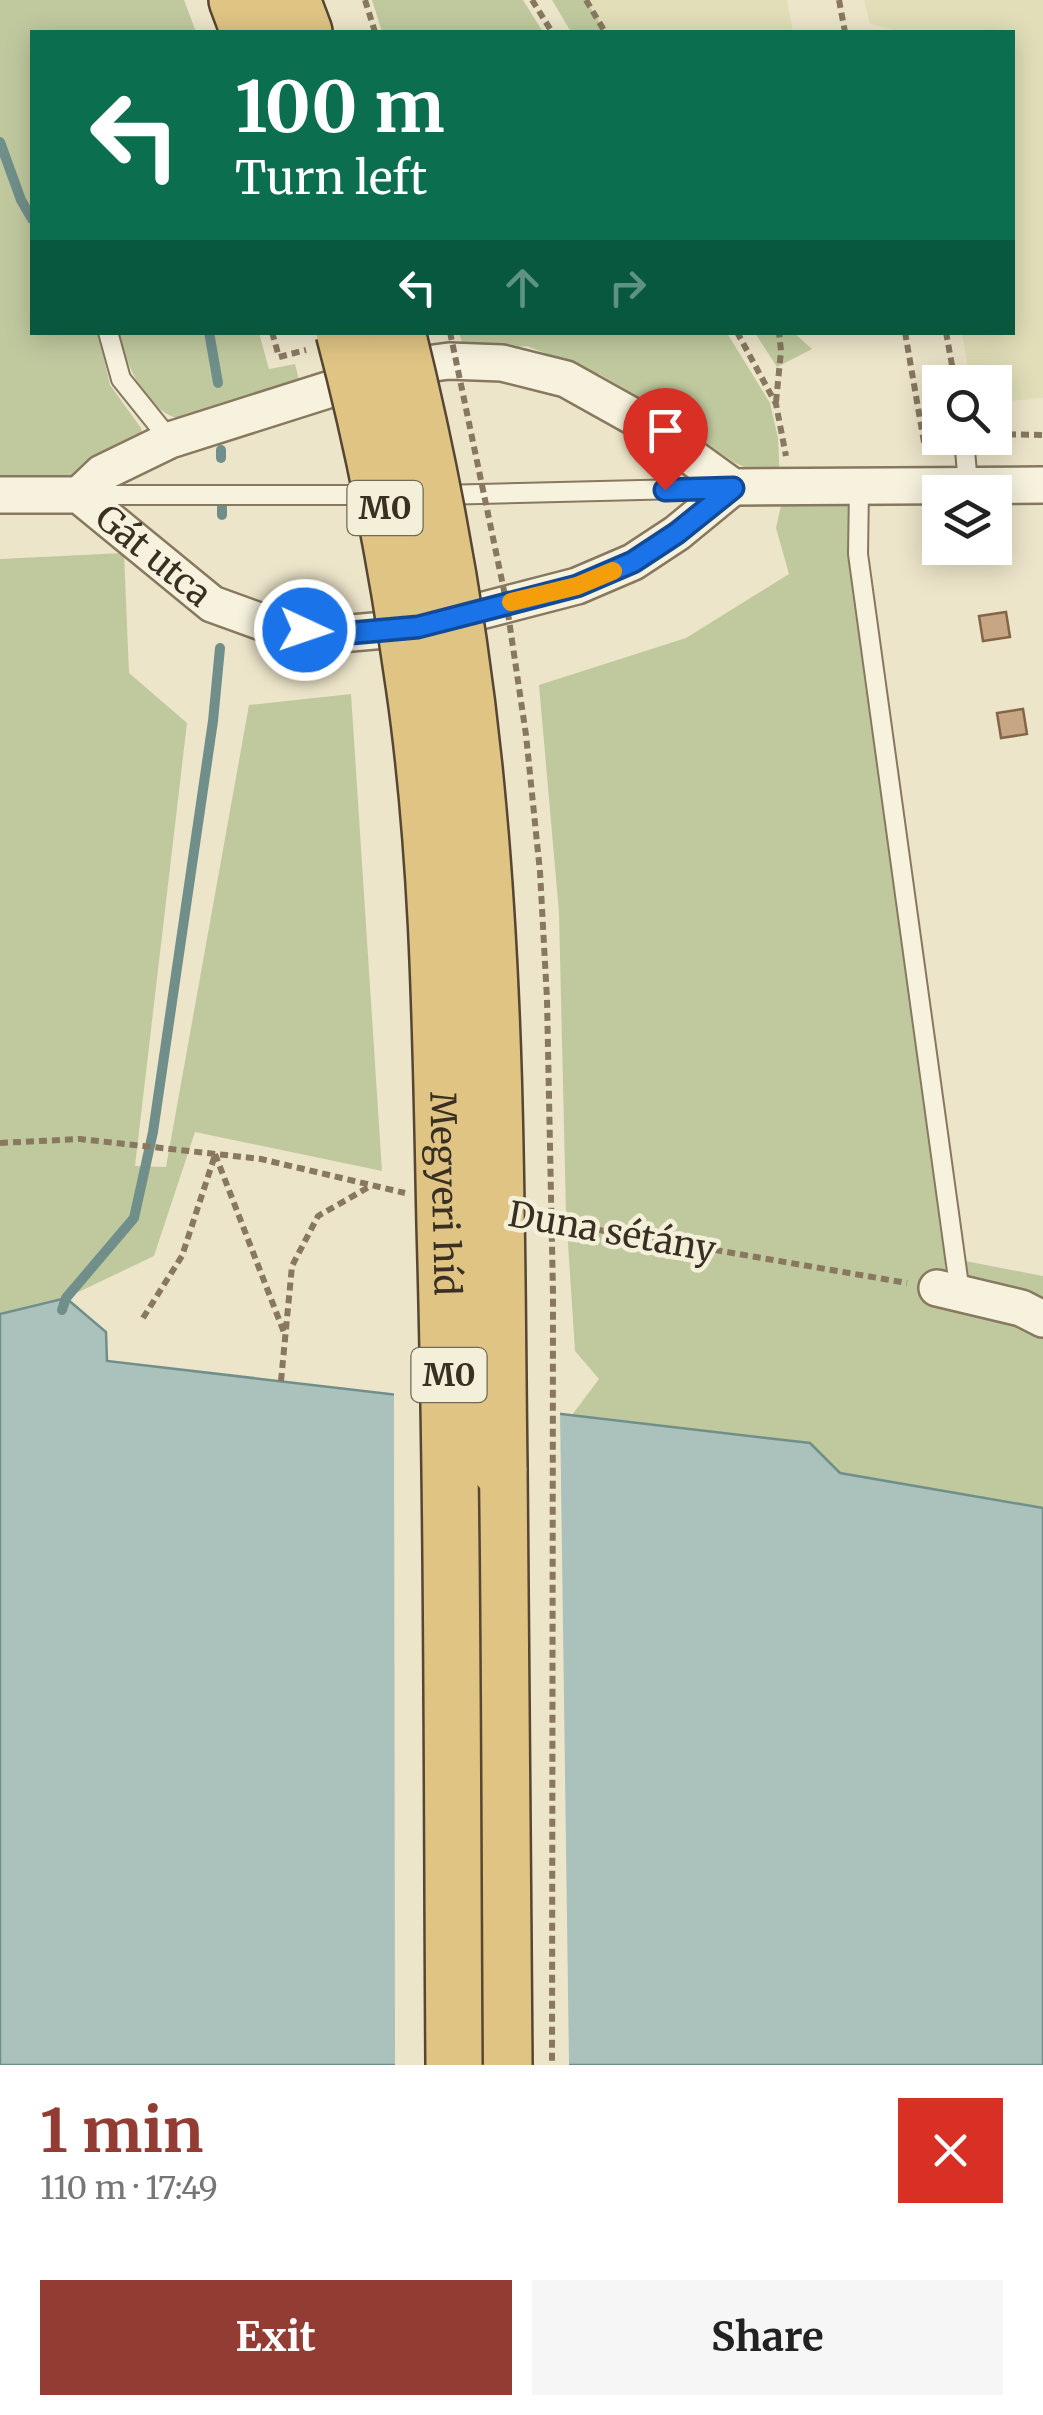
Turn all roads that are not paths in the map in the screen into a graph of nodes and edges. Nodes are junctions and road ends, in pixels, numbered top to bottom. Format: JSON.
{"nodes":[{"id":1,"x":237,"y":0,"type":"edge"},
{"id":2,"x":292,"y":0,"type":"edge"},
{"id":3,"x":248,"y":30,"type":"edge"},
{"id":4,"x":303,"y":30,"type":"edge"},
{"id":5,"x":109,"y":335,"type":"edge"},
{"id":6,"x":345,"y":335,"type":"edge"},
{"id":7,"x":399,"y":335,"type":"edge"},
{"id":8,"x":170,"y":440,"type":"junction"},
{"id":9,"x":922,"y":485,"type":"edge"},
{"id":10,"x":1012,"y":485,"type":"edge"},
{"id":11,"x":1043,"y":485,"type":"edge"},
{"id":12,"x":733,"y":488,"type":"junction"},
{"id":13,"x":859,"y":488,"type":"junction"},
{"id":14,"x":0,"y":495,"type":"edge"},
{"id":15,"x":79,"y":495,"type":"junction"},
{"id":16,"x":392,"y":495,"type":"dead end"},
{"id":17,"x":411,"y":495,"type":"dead end"},
{"id":18,"x":948,"y":1291,"type":"joint"},
{"id":19,"x":1043,"y":1319,"type":"edge"},
{"id":20,"x":454,"y":2065,"type":"edge"},
{"id":21,"x":504,"y":2065,"type":"edge"}],
"edges":[{"from":1,"to":3,"type":"highway"},
{"from":2,"to":4,"type":"highway"},
{"from":5,"to":8,"type":"lane"},
{"from":6,"to":20,"type":"highway","name":"Megyeri híd","number":"M0","bridge":true},
{"from":7,"to":21,"type":"highway","name":"Megyeri híd","number":"M0","bridge":true},
{"from":8,"to":12,"type":"street","name":"Gát utca"},
{"from":8,"to":15,"type":"street","name":"Gát utca"},
{"from":9,"to":13,"type":"street"},
{"from":10,"to":11,"type":"street"},
{"from":12,"to":13,"type":"street"},
{"from":12,"to":15,"type":"street","name":"Gát utca"},
{"from":12,"to":17,"type":"lane"},
{"from":13,"to":18,"type":"lane"},
{"from":14,"to":15,"type":"street","name":"Gát utca"},
{"from":15,"to":16,"type":"lane"},
{"from":18,"to":19,"type":"street"}]}
